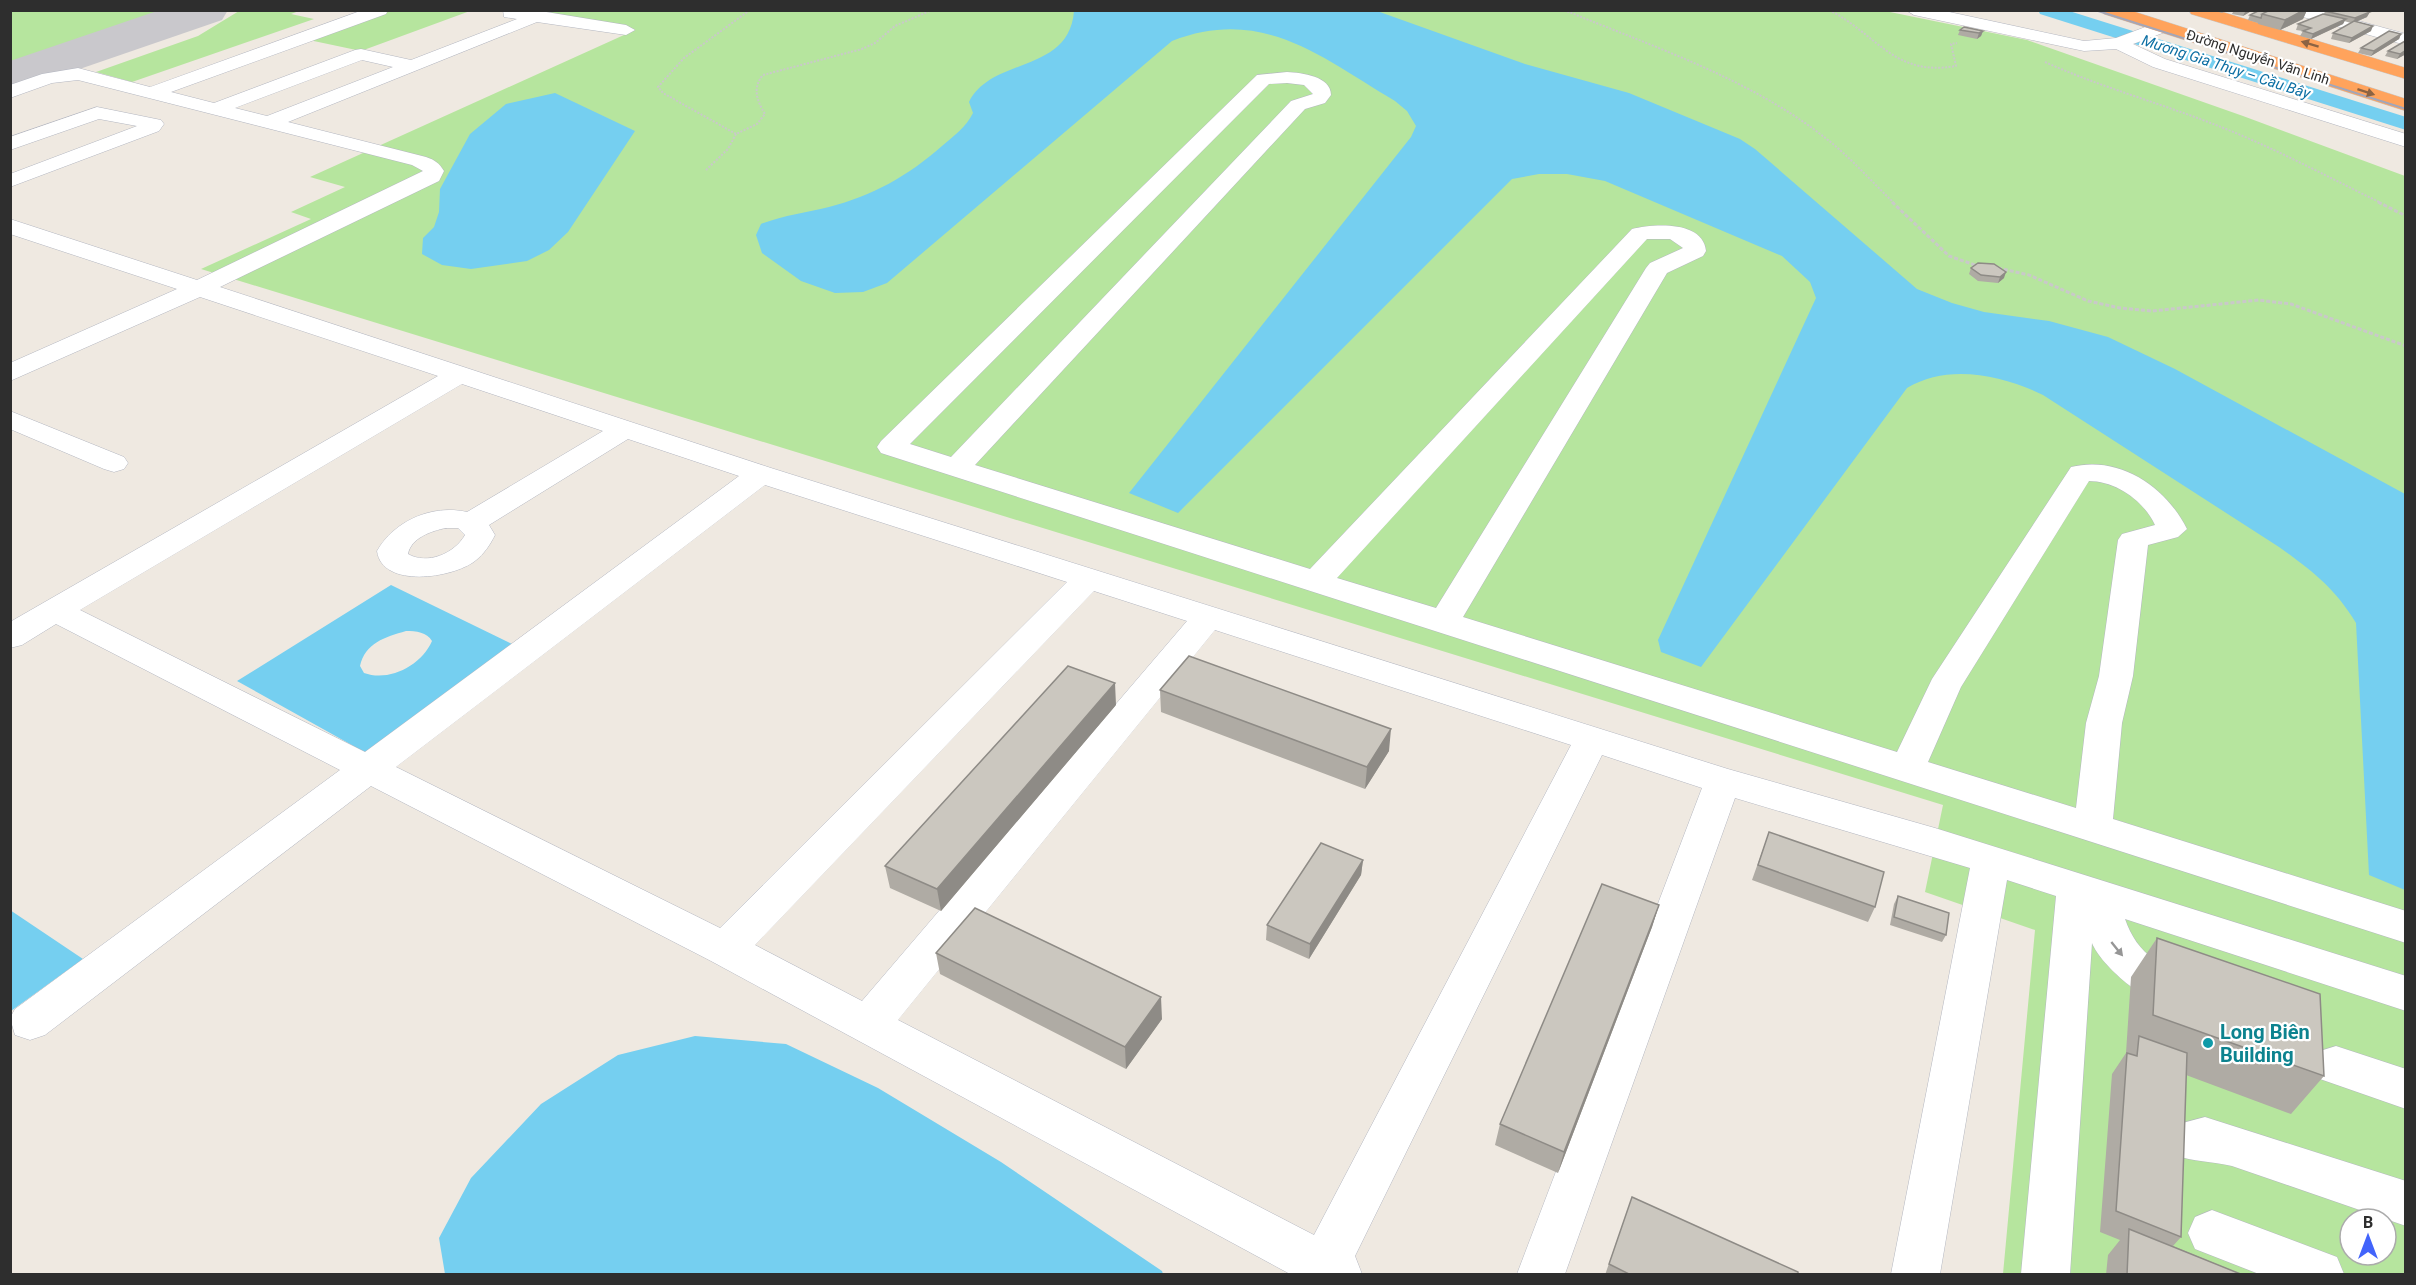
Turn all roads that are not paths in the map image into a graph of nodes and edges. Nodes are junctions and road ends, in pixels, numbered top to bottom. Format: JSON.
{"nodes":[{"id":1,"x":380,"y":10,"type":"edge"},
{"id":2,"x":500,"y":10,"type":"edge"},
{"id":3,"x":1914,"y":10,"type":"edge"},
{"id":4,"x":2110,"y":10,"type":"edge"},
{"id":5,"x":2197,"y":10,"type":"edge"},
{"id":6,"x":2309,"y":12,"type":"edge"},
{"id":7,"x":527,"y":14,"type":"edge"},
{"id":8,"x":2154,"y":29,"type":"junction"},
{"id":9,"x":626,"y":30,"type":"dead end"},
{"id":10,"x":2280,"y":35,"type":"junction"},
{"id":11,"x":297,"y":40,"type":"junction"},
{"id":12,"x":2406,"y":40,"type":"edge"},
{"id":13,"x":2122,"y":42,"type":"junction"},
{"id":14,"x":362,"y":54,"type":"junction"},
{"id":15,"x":412,"y":66,"type":"junction"},
{"id":16,"x":2406,"y":74,"type":"edge"},
{"id":17,"x":10,"y":92,"type":"edge"},
{"id":18,"x":150,"y":93,"type":"junction"},
{"id":19,"x":2406,"y":105,"type":"edge"},
{"id":20,"x":216,"y":109,"type":"junction"},
{"id":21,"x":268,"y":123,"type":"junction"},
{"id":22,"x":2406,"y":141,"type":"edge"},
{"id":23,"x":10,"y":144,"type":"edge"},
{"id":24,"x":10,"y":181,"type":"edge"},
{"id":25,"x":18,"y":234,"type":"edge"},
{"id":26,"x":197,"y":289,"type":"junction"},
{"id":27,"x":10,"y":374,"type":"edge"},
{"id":28,"x":458,"y":375,"type":"junction"},
{"id":29,"x":10,"y":419,"type":"edge"},
{"id":30,"x":624,"y":430,"type":"junction"},
{"id":31,"x":114,"y":463,"type":"dead end"},
{"id":32,"x":956,"y":468,"type":"junction"},
{"id":33,"x":761,"y":474,"type":"junction"},
{"id":34,"x":471,"y":523,"type":"dead end"},
{"id":35,"x":1089,"y":578,"type":"junction"},
{"id":36,"x":1316,"y":582,"type":"junction"},
{"id":37,"x":57,"y":612,"type":"junction"},
{"id":38,"x":1208,"y":616,"type":"junction"},
{"id":39,"x":1444,"y":622,"type":"junction"},
{"id":40,"x":10,"y":637,"type":"edge"},
{"id":41,"x":1592,"y":739,"type":"junction"},
{"id":42,"x":369,"y":767,"type":"junction"},
{"id":43,"x":1907,"y":769,"type":"junction"},
{"id":44,"x":1724,"y":781,"type":"junction"},
{"id":45,"x":2093,"y":827,"type":"junction"},
{"id":46,"x":1991,"y":861,"type":"junction"},
{"id":47,"x":2087,"y":891,"type":"junction"},
{"id":48,"x":2406,"y":927,"type":"edge"},
{"id":49,"x":725,"y":949,"type":"junction"},
{"id":50,"x":2406,"y":994,"type":"edge"},
{"id":51,"x":2213,"y":1002,"type":"edge"},
{"id":52,"x":30,"y":1022,"type":"dead end"},
{"id":53,"x":868,"y":1025,"type":"junction"},
{"id":54,"x":2336,"y":1065,"type":"dead end"},
{"id":55,"x":2406,"y":1089,"type":"edge"},
{"id":56,"x":2191,"y":1140,"type":"dead end"},
{"id":57,"x":2406,"y":1204,"type":"edge"},
{"id":58,"x":2212,"y":1233,"type":"dead end"},
{"id":59,"x":1327,"y":1272,"type":"edge"},
{"id":60,"x":1541,"y":1275,"type":"edge"},
{"id":61,"x":1915,"y":1275,"type":"edge"},
{"id":62,"x":2045,"y":1275,"type":"edge"},
{"id":63,"x":2320,"y":1275,"type":"edge"}],
"edges":[{"from":1,"to":11,"type":"street"},
{"from":2,"to":7,"type":"street"},
{"from":3,"to":13,"type":"street"},
{"from":4,"to":8,"type":"highway","name":"Đường Nguyễn Văn Linh"},
{"from":5,"to":10,"type":"highway","name":"Đường Nguyễn Văn Linh"},
{"from":6,"to":10,"type":"street"},
{"from":6,"to":12,"type":"street"},
{"from":7,"to":9,"type":"street"},
{"from":7,"to":15,"type":"street"},
{"from":8,"to":13,"type":"street"},
{"from":8,"to":19,"type":"highway","name":"Đường Nguyễn Văn Linh","one_way":true},
{"from":16,"to":10,"type":"highway","name":"Đường Nguyễn Văn Linh","one_way":true},
{"from":11,"to":14,"type":"street"},
{"from":11,"to":18,"type":"street"},
{"from":13,"to":22,"type":"street"},
{"from":14,"to":15,"type":"street"},
{"from":14,"to":20,"type":"street"},
{"from":15,"to":21,"type":"street"},
{"from":17,"to":18,"type":"street"},
{"from":18,"to":20,"type":"street"},
{"from":20,"to":21,"type":"street"},
{"from":21,"to":26,"type":"street"},
{"from":23,"to":24,"type":"street"},
{"from":25,"to":26,"type":"street"},
{"from":26,"to":27,"type":"street"},
{"from":26,"to":28,"type":"street"},
{"from":28,"to":30,"type":"street"},
{"from":28,"to":37,"type":"street"},
{"from":29,"to":31,"type":"street"},
{"from":30,"to":33,"type":"street"},
{"from":30,"to":34,"type":"street"},
{"from":32,"to":32,"type":"street"},
{"from":32,"to":36,"type":"street"},
{"from":33,"to":35,"type":"street"},
{"from":33,"to":42,"type":"street"},
{"from":35,"to":38,"type":"street"},
{"from":35,"to":49,"type":"street"},
{"from":36,"to":39,"type":"street"},
{"from":36,"to":39,"type":"street"},
{"from":37,"to":40,"type":"street"},
{"from":37,"to":42,"type":"street"},
{"from":38,"to":41,"type":"street"},
{"from":38,"to":53,"type":"street"},
{"from":39,"to":43,"type":"street"},
{"from":41,"to":44,"type":"street"},
{"from":41,"to":59,"type":"street"},
{"from":42,"to":49,"type":"street"},
{"from":42,"to":52,"type":"street"},
{"from":43,"to":45,"type":"street"},
{"from":43,"to":45,"type":"street"},
{"from":44,"to":46,"type":"street"},
{"from":44,"to":60,"type":"street"},
{"from":45,"to":48,"type":"street"},
{"from":46,"to":47,"type":"street"},
{"from":46,"to":61,"type":"street"},
{"from":47,"to":50,"type":"street"},
{"from":47,"to":51,"type":"street","one_way":true},
{"from":47,"to":62,"type":"street"},
{"from":49,"to":53,"type":"street"},
{"from":53,"to":59,"type":"street"},
{"from":54,"to":55,"type":"street"},
{"from":56,"to":57,"type":"street"},
{"from":58,"to":63,"type":"street"}]}
